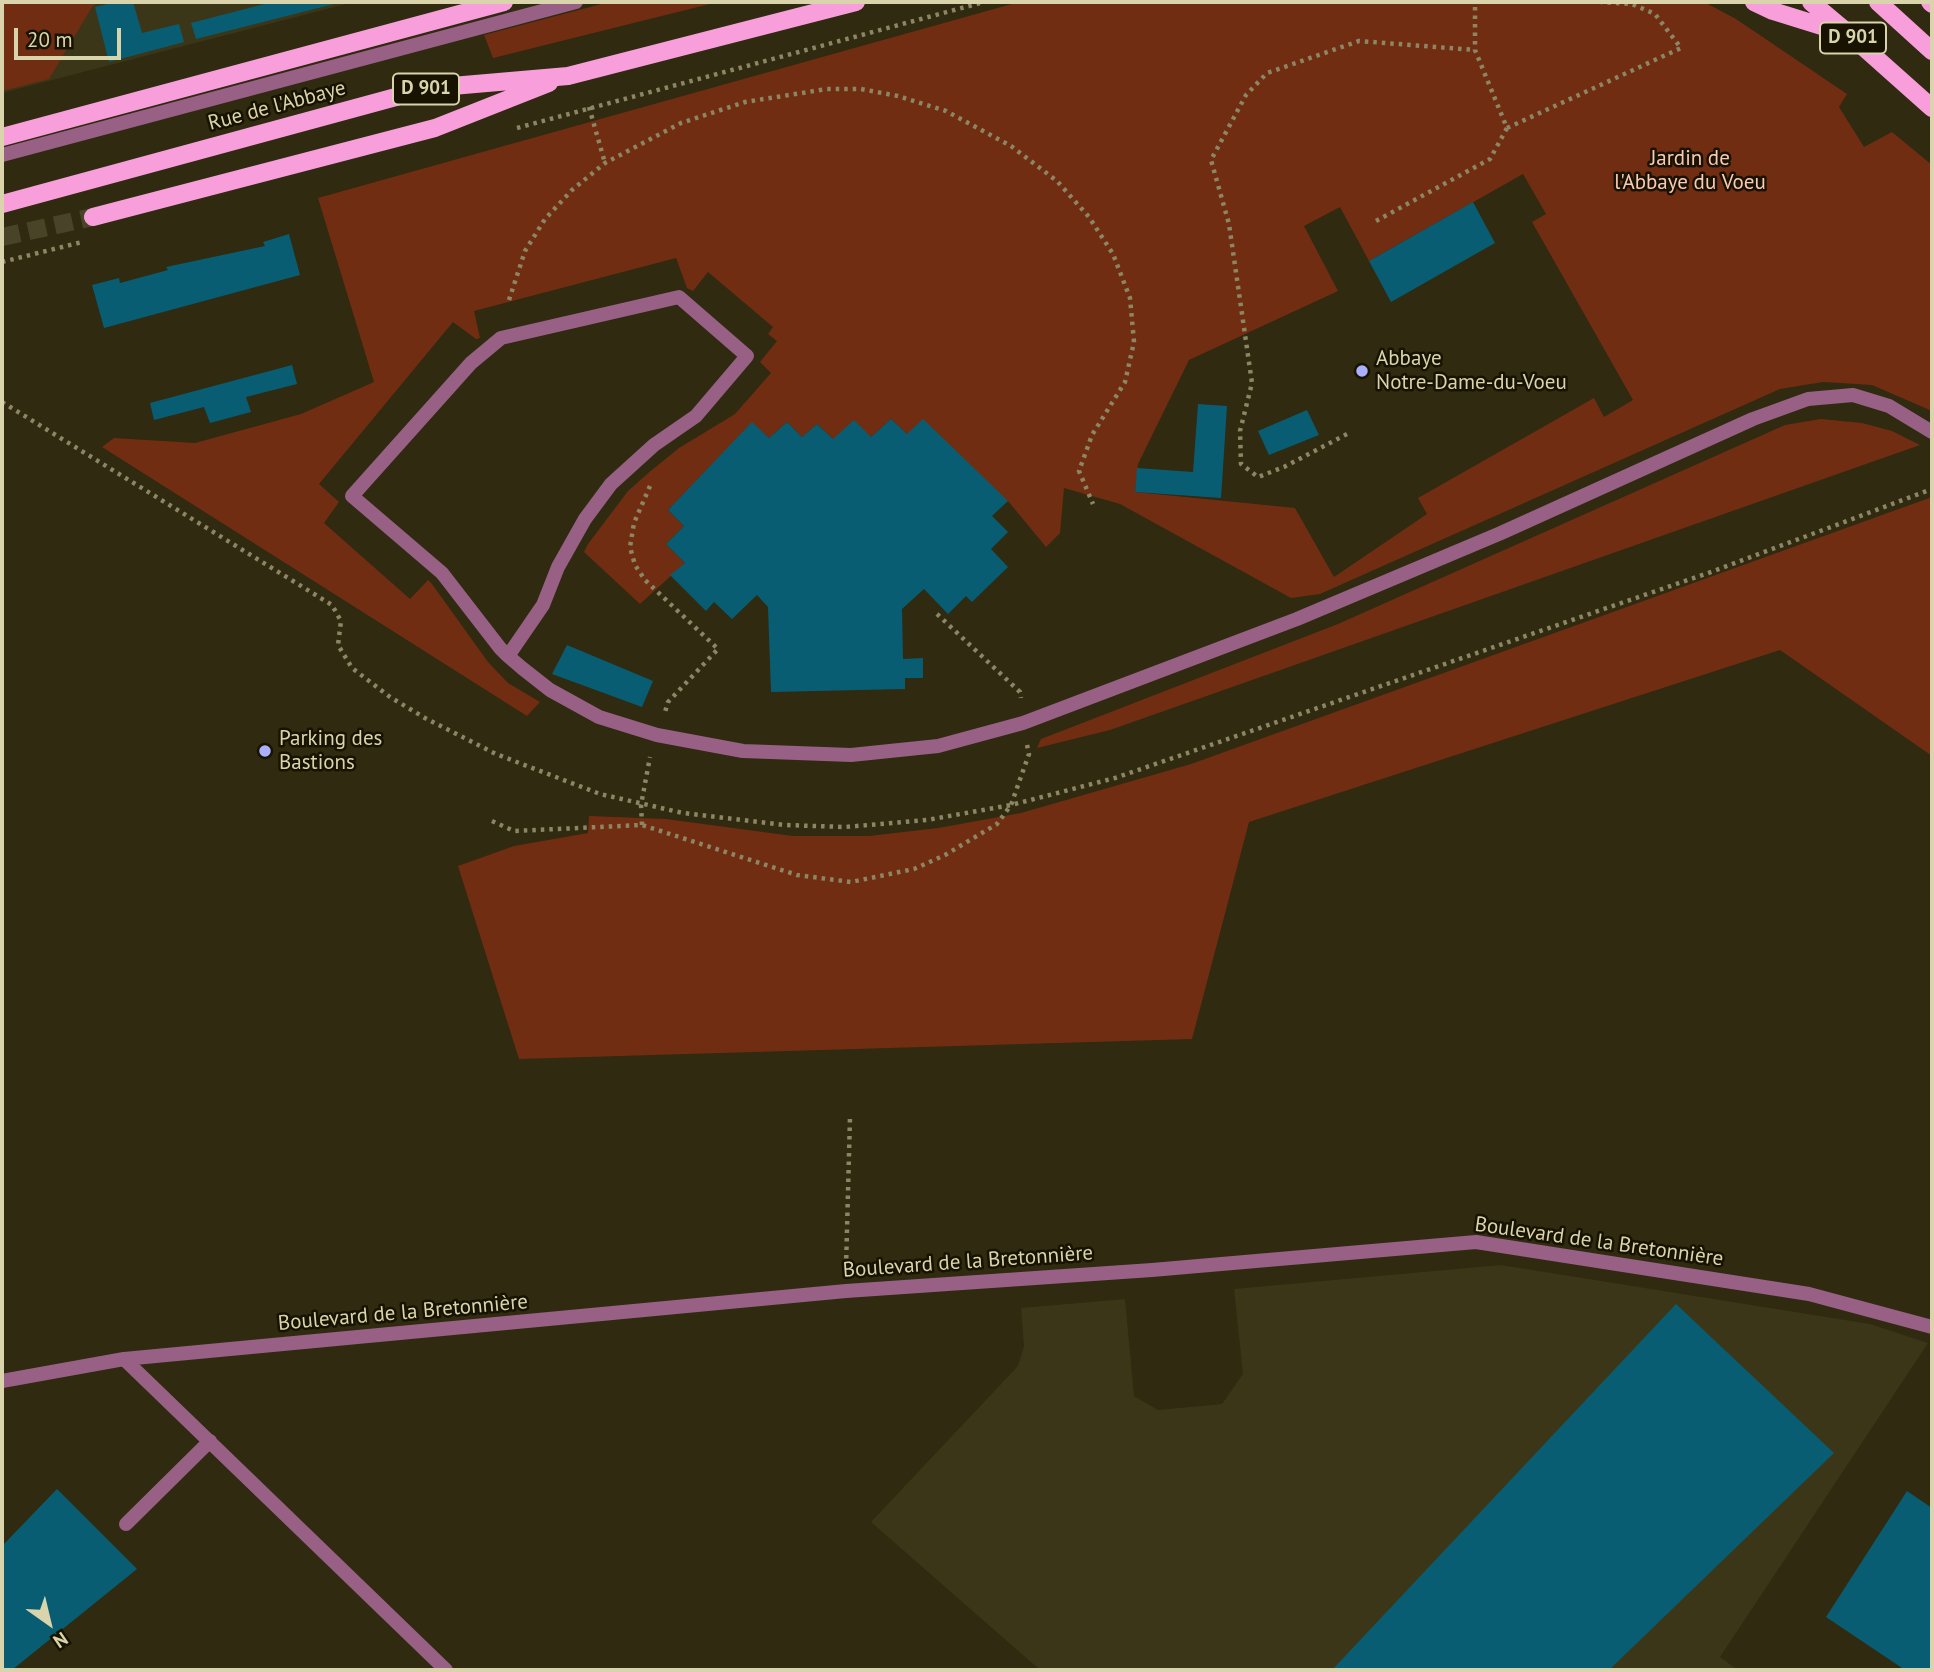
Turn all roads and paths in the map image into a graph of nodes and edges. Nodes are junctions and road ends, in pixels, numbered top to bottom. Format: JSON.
{"nodes":[{"id":1,"x":503,"y":2,"type":"edge"},
{"id":2,"x":576,"y":2,"type":"edge"},
{"id":3,"x":856,"y":2,"type":"edge"},
{"id":4,"x":1475,"y":2,"type":"edge"},
{"id":5,"x":1601,"y":2,"type":"edge"},
{"id":6,"x":1754,"y":2,"type":"edge"},
{"id":7,"x":1811,"y":2,"type":"edge"},
{"id":8,"x":1878,"y":2,"type":"edge"},
{"id":9,"x":1850,"y":36,"type":"junction"},
{"id":10,"x":1475,"y":50,"type":"junction"},
{"id":11,"x":1932,"y":51,"type":"edge"},
{"id":12,"x":568,"y":76,"type":"junction"},
{"id":13,"x":589,"y":107,"type":"dead end"},
{"id":14,"x":1932,"y":108,"type":"edge"},
{"id":15,"x":1507,"y":128,"type":"junction"},
{"id":16,"x":2,"y":137,"type":"edge"},
{"id":17,"x":2,"y":155,"type":"edge"},
{"id":18,"x":605,"y":163,"type":"junction"},
{"id":19,"x":2,"y":204,"type":"edge"},
{"id":20,"x":93,"y":217,"type":"tunnel mouth"},
{"id":21,"x":1376,"y":222,"type":"dead end"},
{"id":22,"x":509,"y":300,"type":"dead end"},
{"id":23,"x":2,"y":402,"type":"edge"},
{"id":24,"x":1932,"y":432,"type":"edge"},
{"id":25,"x":1347,"y":434,"type":"dead end"},
{"id":26,"x":651,"y":483,"type":"dead end"},
{"id":27,"x":1932,"y":489,"type":"edge"},
{"id":28,"x":1093,"y":504,"type":"dead end"},
{"id":29,"x":937,"y":614,"type":"dead end"},
{"id":30,"x":508,"y":656,"type":"junction"},
{"id":31,"x":1020,"y":692,"type":"dead end"},
{"id":32,"x":673,"y":698,"type":"dead end"},
{"id":33,"x":657,"y":735,"type":"junction"},
{"id":34,"x":641,"y":805,"type":"junction"},
{"id":35,"x":1011,"y":805,"type":"junction"},
{"id":36,"x":492,"y":821,"type":"dead end"},
{"id":37,"x":642,"y":825,"type":"junction"},
{"id":38,"x":850,"y":1117,"type":"dead end"},
{"id":39,"x":846,"y":1292,"type":"junction"},
{"id":40,"x":1932,"y":1327,"type":"edge"},
{"id":41,"x":124,"y":1359,"type":"junction"},
{"id":42,"x":2,"y":1381,"type":"edge"},
{"id":43,"x":210,"y":1441,"type":"junction"},
{"id":44,"x":126,"y":1524,"type":"dead end"},
{"id":45,"x":446,"y":1670,"type":"edge"}],
"edges":[{"from":1,"to":16,"type":"main road","name":"Rue de l'Abbaye"},
{"from":2,"to":17,"type":"lane"},
{"from":3,"to":12,"type":"main road","name":"Rue de l'Abbaye","number":"D 901"},
{"from":4,"to":10,"type":"path"},
{"from":5,"to":15,"type":"path"},
{"from":6,"to":9,"type":"main road","number":"D 901"},
{"from":7,"to":9,"type":"main road","number":"D 901"},
{"from":8,"to":11,"type":"main road","number":"D 901"},
{"from":9,"to":14,"type":"main road","number":"D 901"},
{"from":10,"to":15,"type":"path"},
{"from":10,"to":25,"type":"path"},
{"from":12,"to":19,"type":"main road","name":"Rue de l'Abbaye","number":"D 901"},
{"from":12,"to":20,"type":"main road","name":"Rue de l'Abbaye","number":"D 901"},
{"from":13,"to":18,"type":"path"},
{"from":15,"to":21,"type":"path"},
{"from":18,"to":22,"type":"path"},
{"from":18,"to":28,"type":"path"},
{"from":23,"to":34,"type":"path"},
{"from":24,"to":33,"type":"lane"},
{"from":26,"to":32,"type":"path"},
{"from":27,"to":35,"type":"path"},
{"from":29,"to":31,"type":"path"},
{"from":30,"to":30,"type":"lane"},
{"from":30,"to":33,"type":"lane"},
{"from":33,"to":34,"type":"path"},
{"from":34,"to":35,"type":"path"},
{"from":34,"to":37,"type":"path"},
{"from":35,"to":37,"type":"path"},
{"from":36,"to":37,"type":"path"},
{"from":38,"to":39,"type":"path"},
{"from":39,"to":40,"type":"lane","name":"Boulevard de la Bretonnière"},
{"from":39,"to":41,"type":"lane","name":"Boulevard de la Bretonnière"},
{"from":41,"to":42,"type":"lane","name":"Boulevard de la Bretonnière"},
{"from":41,"to":43,"type":"lane"},
{"from":43,"to":44,"type":"lane"},
{"from":43,"to":45,"type":"lane"}]}
